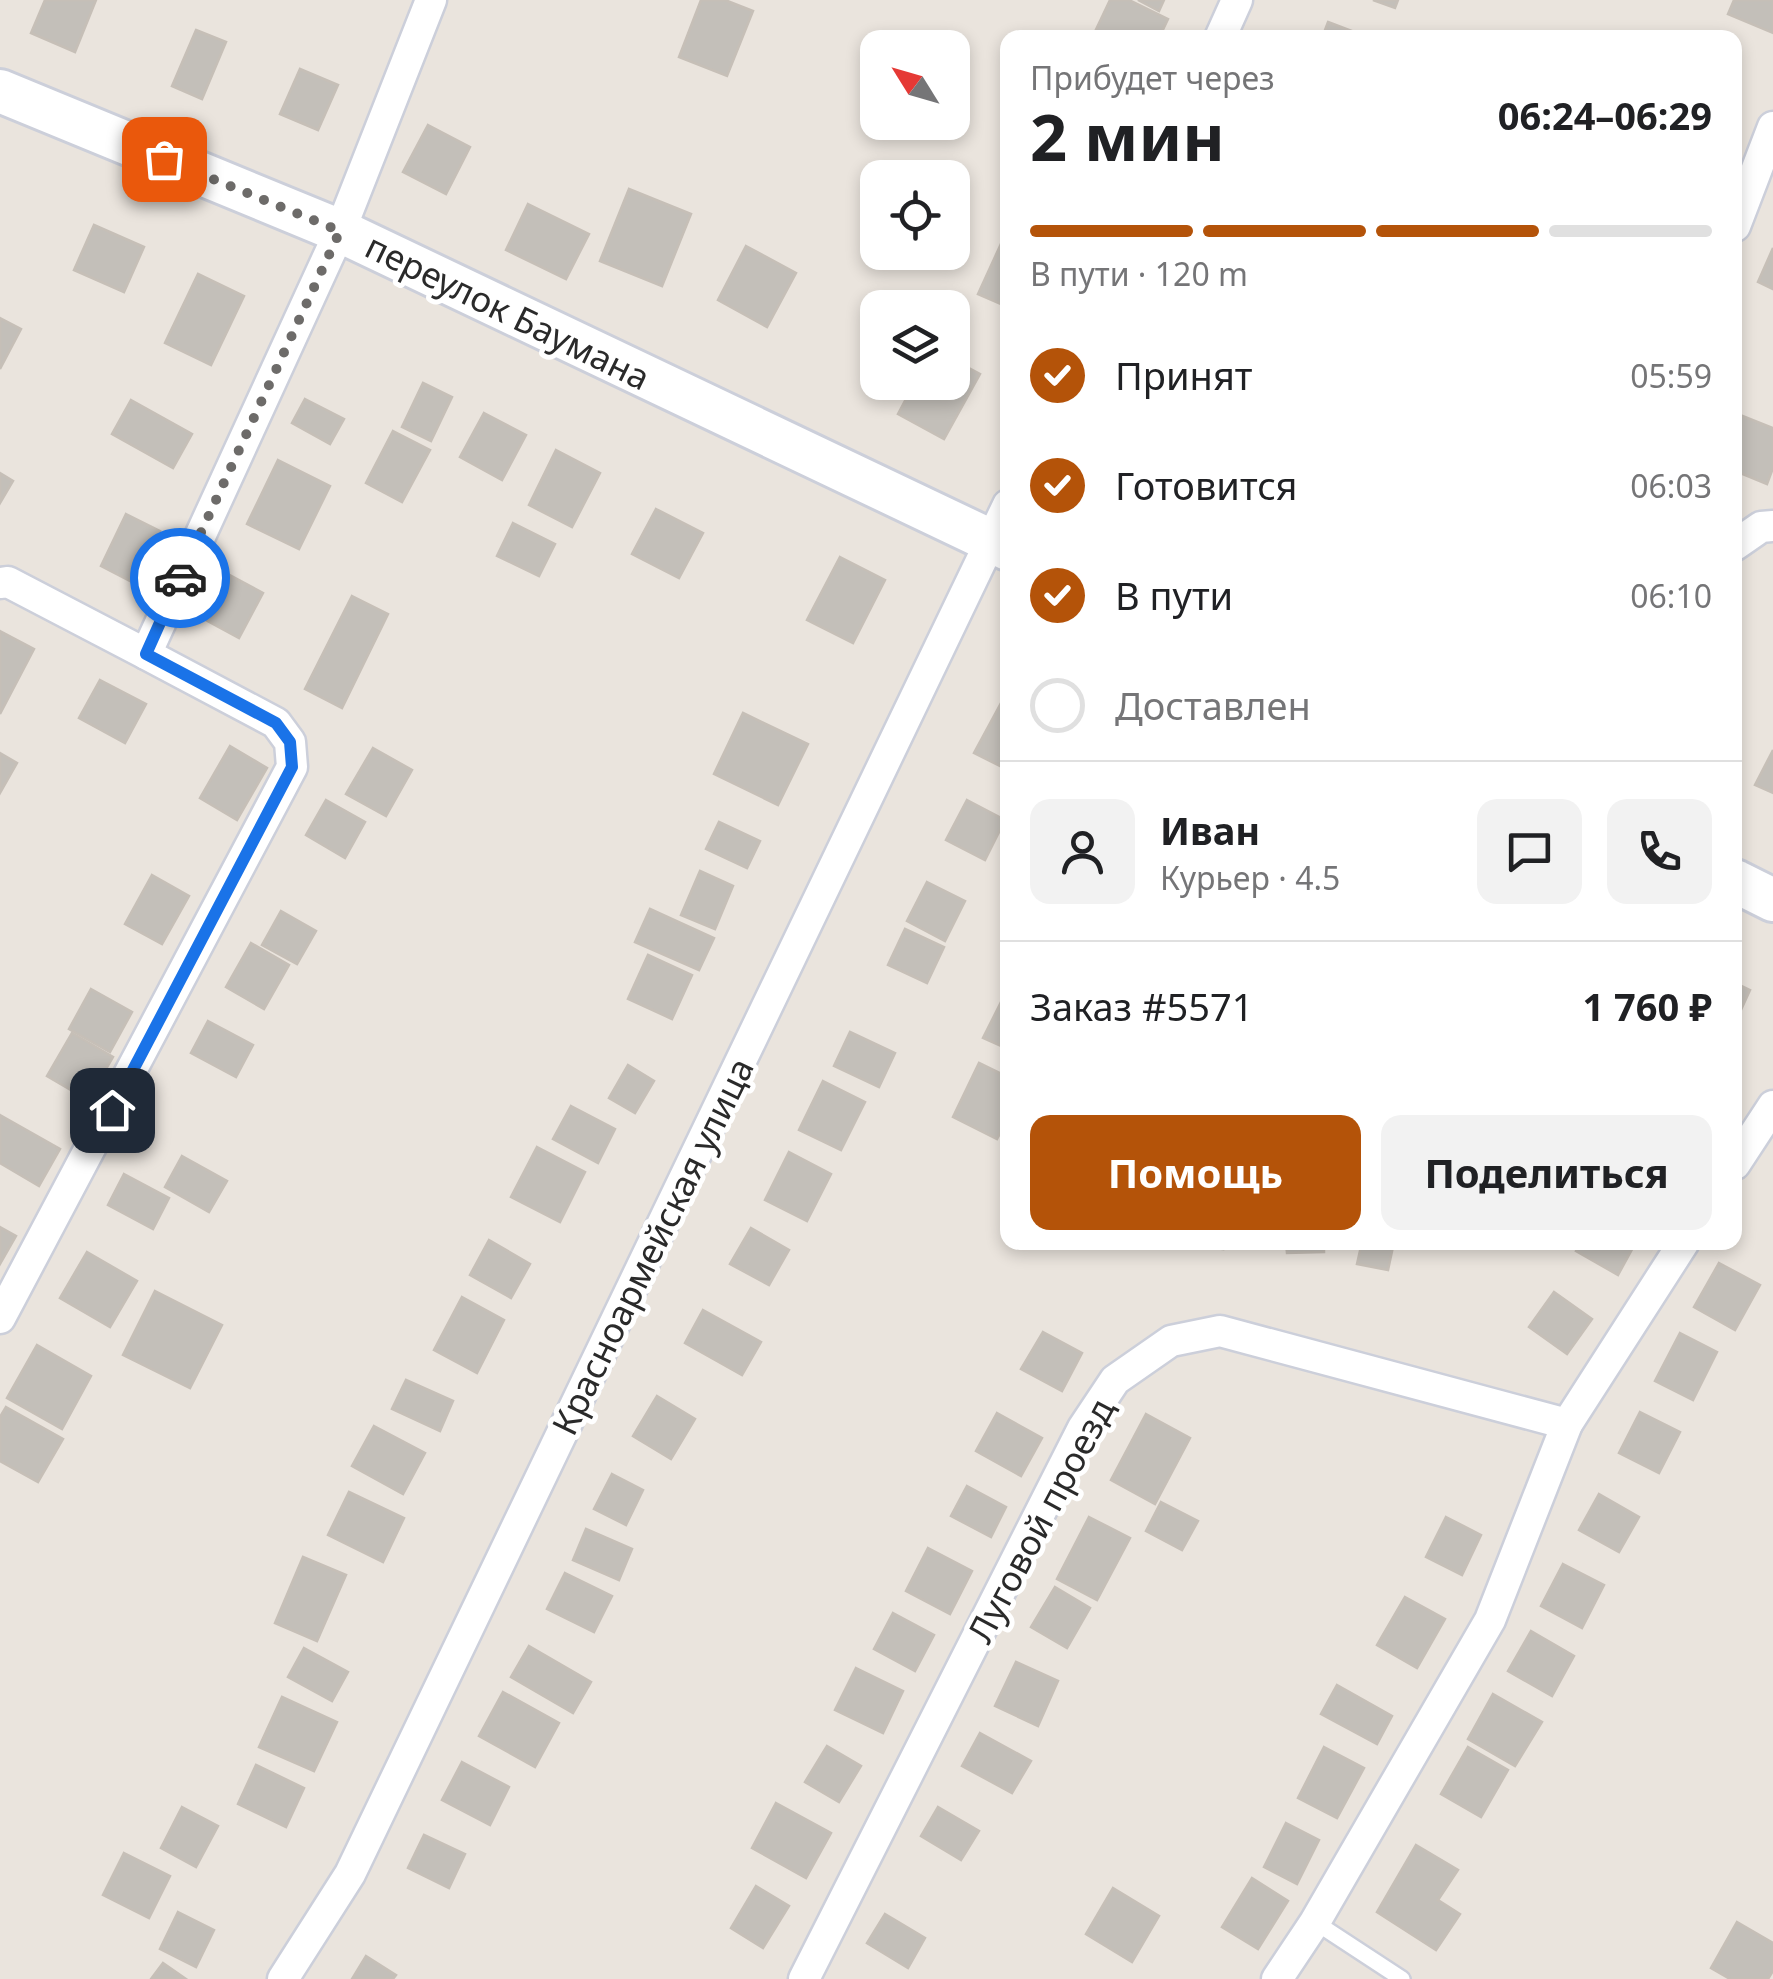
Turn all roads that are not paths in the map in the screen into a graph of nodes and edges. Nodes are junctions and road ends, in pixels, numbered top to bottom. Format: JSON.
{"nodes":[{"id":1,"x":431,"y":0,"type":"edge"},
{"id":2,"x":1236,"y":0,"type":"edge"},
{"id":3,"x":1223,"y":30,"type":"edge"},
{"id":4,"x":0,"y":91,"type":"edge"},
{"id":5,"x":1773,"y":127,"type":"edge"},
{"id":6,"x":1742,"y":208,"type":"edge"},
{"id":7,"x":340,"y":231,"type":"junction"},
{"id":8,"x":1773,"y":526,"type":"edge"},
{"id":9,"x":1000,"y":531,"type":"edge"},
{"id":10,"x":1000,"y":536,"type":"edge"},
{"id":11,"x":1742,"y":541,"type":"edge"},
{"id":12,"x":0,"y":583,"type":"edge"},
{"id":13,"x":146,"y":654,"type":"junction"},
{"id":14,"x":1742,"y":884,"type":"edge"},
{"id":15,"x":1773,"y":900,"type":"edge"},
{"id":16,"x":1773,"y":1106,"type":"edge"},
{"id":17,"x":1742,"y":1153,"type":"edge"},
{"id":18,"x":1679,"y":1250,"type":"edge"},
{"id":19,"x":0,"y":1318,"type":"edge"},
{"id":20,"x":1567,"y":1424,"type":"junction"},
{"id":21,"x":1315,"y":1922,"type":"junction"},
{"id":22,"x":283,"y":1979,"type":"edge"},
{"id":23,"x":804,"y":1979,"type":"edge"},
{"id":24,"x":1276,"y":1979,"type":"edge"},
{"id":25,"x":1402,"y":1979,"type":"edge"}],
"edges":[{"from":1,"to":7,"type":"street"},
{"from":2,"to":3,"type":"street"},
{"from":4,"to":7,"type":"street","name":"переулок Баумана"},
{"from":5,"to":6,"type":"street"},
{"from":7,"to":9,"type":"street","name":"переулок Баумана"},
{"from":7,"to":13,"type":"street"},
{"from":8,"to":11,"type":"street"},
{"from":10,"to":22,"type":"street","name":"Красноармейская улица"},
{"from":12,"to":13,"type":"street"},
{"from":13,"to":19,"type":"street"},
{"from":14,"to":15,"type":"street"},
{"from":16,"to":17,"type":"street"},
{"from":18,"to":20,"type":"street"},
{"from":20,"to":21,"type":"street"},
{"from":20,"to":23,"type":"street","name":"Луговой проезд"},
{"from":21,"to":24,"type":"street"},
{"from":21,"to":25,"type":"lane"}]}
